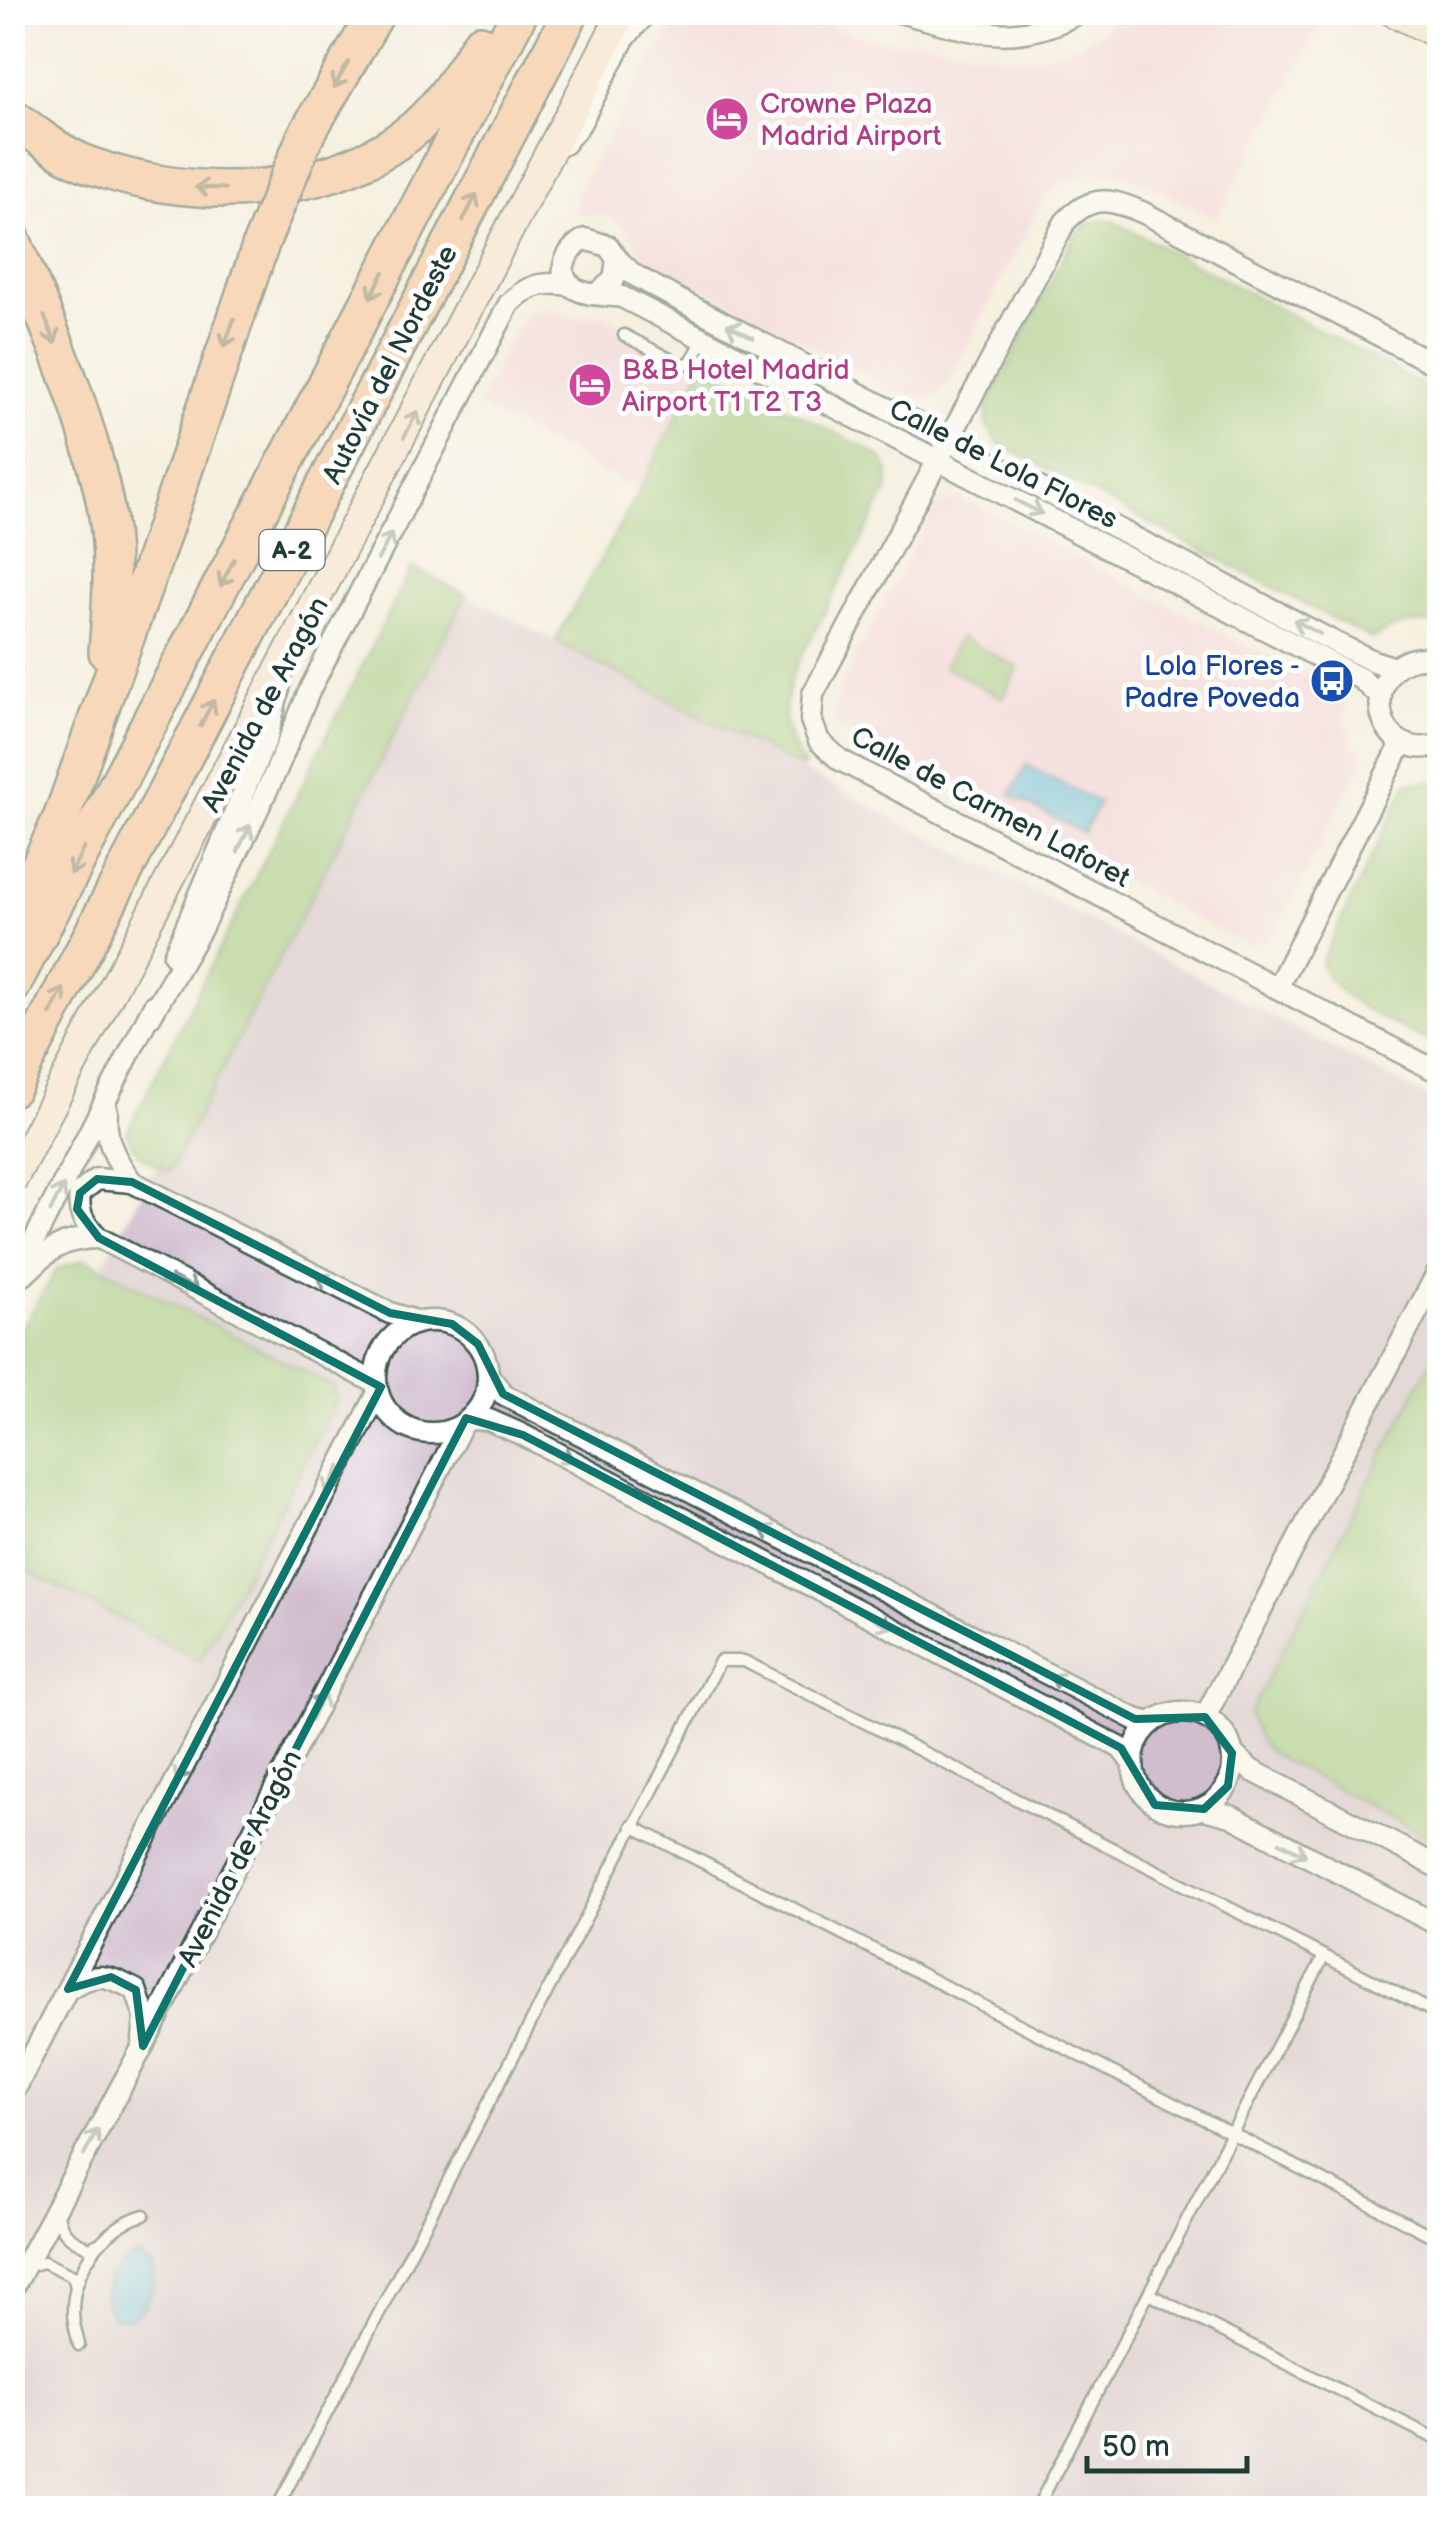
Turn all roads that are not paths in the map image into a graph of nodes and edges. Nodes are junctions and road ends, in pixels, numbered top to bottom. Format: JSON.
{"nodes":[{"id":1,"x":377,"y":12,"type":"edge"},
{"id":2,"x":499,"y":12,"type":"edge"},
{"id":3,"x":520,"y":12,"type":"edge"},
{"id":4,"x":571,"y":12,"type":"edge"},
{"id":5,"x":623,"y":12,"type":"edge"},
{"id":6,"x":647,"y":12,"type":"edge"},
{"id":7,"x":900,"y":12,"type":"edge"},
{"id":8,"x":947,"y":12,"type":"edge"},
{"id":9,"x":1056,"y":12,"type":"edge"},
{"id":10,"x":1080,"y":12,"type":"edge"},
{"id":11,"x":1393,"y":12,"type":"edge"},
{"id":12,"x":1440,"y":35,"type":"edge"},
{"id":13,"x":12,"y":98,"type":"edge"},
{"id":14,"x":12,"y":116,"type":"edge"},
{"id":15,"x":546,"y":164,"type":"junction"},
{"id":16,"x":154,"y":182,"type":"junction"},
{"id":17,"x":12,"y":240,"type":"edge"},
{"id":18,"x":616,"y":260,"type":"junction"},
{"id":19,"x":571,"y":285,"type":"junction"},
{"id":20,"x":598,"y":292,"type":"junction"},
{"id":21,"x":624,"y":335,"type":"dead end"},
{"id":22,"x":704,"y":339,"type":"junction"},
{"id":23,"x":1440,"y":367,"type":"edge"},
{"id":24,"x":951,"y":439,"type":"junction"},
{"id":25,"x":940,"y":460,"type":"junction"},
{"id":26,"x":1440,"y":660,"type":"edge"},
{"id":27,"x":284,"y":666,"type":"junction"},
{"id":28,"x":1395,"y":668,"type":"junction"},
{"id":29,"x":1380,"y":696,"type":"junction"},
{"id":30,"x":1402,"y":742,"type":"junction"},
{"id":31,"x":1440,"y":746,"type":"edge"},
{"id":32,"x":62,"y":816,"type":"junction"},
{"id":33,"x":12,"y":925,"type":"edge"},
{"id":34,"x":12,"y":986,"type":"edge"},
{"id":35,"x":1277,"y":988,"type":"junction"},
{"id":36,"x":150,"y":1017,"type":"junction"},
{"id":37,"x":1440,"y":1073,"type":"edge"},
{"id":38,"x":12,"y":1088,"type":"edge"},
{"id":39,"x":108,"y":1102,"type":"junction"},
{"id":40,"x":12,"y":1181,"type":"edge"},
{"id":41,"x":132,"y":1182,"type":"junction"},
{"id":42,"x":99,"y":1238,"type":"junction"},
{"id":43,"x":1440,"y":1268,"type":"edge"},
{"id":44,"x":12,"y":1286,"type":"edge"},
{"id":45,"x":419,"y":1322,"type":"junction"},
{"id":46,"x":488,"y":1375,"type":"junction"},
{"id":47,"x":377,"y":1388,"type":"junction"},
{"id":48,"x":467,"y":1422,"type":"junction"},
{"id":49,"x":1205,"y":1717,"type":"junction"},
{"id":50,"x":1151,"y":1723,"type":"junction"},
{"id":51,"x":1232,"y":1754,"type":"junction"},
{"id":52,"x":1132,"y":1762,"type":"junction"},
{"id":53,"x":1204,"y":1808,"type":"junction"},
{"id":54,"x":632,"y":1826,"type":"junction"},
{"id":55,"x":1440,"y":1868,"type":"edge"},
{"id":56,"x":1440,"y":1926,"type":"edge"},
{"id":57,"x":1324,"y":1956,"type":"junction"},
{"id":58,"x":68,"y":1989,"type":"junction"},
{"id":59,"x":1440,"y":2014,"type":"edge"},
{"id":60,"x":143,"y":2046,"type":"junction"},
{"id":61,"x":12,"y":2095,"type":"edge"},
{"id":62,"x":1230,"y":2134,"type":"junction"},
{"id":63,"x":59,"y":2202,"type":"junction"},
{"id":64,"x":144,"y":2215,"type":"dead end"},
{"id":65,"x":1440,"y":2240,"type":"edge"},
{"id":66,"x":98,"y":2244,"type":"junction"},
{"id":67,"x":23,"y":2270,"type":"junction"},
{"id":68,"x":76,"y":2288,"type":"junction"},
{"id":69,"x":12,"y":2290,"type":"edge"},
{"id":70,"x":1149,"y":2294,"type":"junction"},
{"id":71,"x":79,"y":2345,"type":"dead end"},
{"id":72,"x":1440,"y":2441,"type":"edge"},
{"id":73,"x":277,"y":2508,"type":"edge"},
{"id":74,"x":1037,"y":2508,"type":"edge"}],
"edges":[{"from":1,"to":32,"type":"highway","one_way":true,"bridge":true},
{"from":2,"to":16,"type":"highway","one_way":true},
{"from":3,"to":34,"type":"highway","name":"Autovía del Nordeste","number":"A-2","one_way":true},
{"from":38,"to":4,"type":"highway","name":"Autovía del Nordeste","number":"A-2","one_way":true},
{"from":5,"to":15,"type":"street","name":"Avenida de Aragón"},
{"from":6,"to":15,"type":"street"},
{"from":7,"to":10,"type":"street"},
{"from":8,"to":9,"type":"street"},
{"from":11,"to":12,"type":"street"},
{"from":13,"to":16,"type":"highway"},
{"from":14,"to":16,"type":"highway"},
{"from":27,"to":15,"type":"street","name":"Avenida de Aragón","one_way":true},
{"from":17,"to":32,"type":"highway","one_way":true},
{"from":18,"to":19,"type":"street"},
{"from":18,"to":20,"type":"street"},
{"from":24,"to":18,"type":"street","name":"Calle de Lola Flores","one_way":true},
{"from":19,"to":20,"type":"street"},
{"from":36,"to":19,"type":"street","name":"Avenida de Aragón","one_way":true},
{"from":20,"to":22,"type":"street","name":"Calle de Lola Flores"},
{"from":21,"to":22,"type":"lane"},
{"from":22,"to":25,"type":"street","name":"Calle de Lola Flores"},
{"from":23,"to":24,"type":"street","name":"Calle de Carmen Laforet"},
{"from":24,"to":25,"type":"street","name":"Calle de Carmen Laforet"},
{"from":28,"to":24,"type":"street","name":"Calle de Lola Flores","one_way":true},
{"from":25,"to":29,"type":"street","name":"Calle de Lola Flores","one_way":true},
{"from":25,"to":35,"type":"street","name":"Calle de Carmen Laforet"},
{"from":26,"to":28,"type":"street"},
{"from":27,"to":36,"type":"street"},
{"from":27,"to":40,"type":"street","name":"Avenida de Aragón"},
{"from":28,"to":29,"type":"street"},
{"from":29,"to":30,"type":"street"},
{"from":30,"to":31,"type":"street"},
{"from":30,"to":35,"type":"street"},
{"from":32,"to":33,"type":"highway"},
{"from":35,"to":37,"type":"street","name":"Calle de Carmen Laforet"},
{"from":36,"to":39,"type":"street"},
{"from":39,"to":41,"type":"street"},
{"from":44,"to":39,"type":"street","one_way":true},
{"from":41,"to":42,"type":"street"},
{"from":45,"to":41,"type":"street","one_way":true},
{"from":42,"to":44,"type":"street"},
{"from":42,"to":47,"type":"street","one_way":true},
{"from":43,"to":49,"type":"street"},
{"from":45,"to":46,"type":"street"},
{"from":45,"to":47,"type":"street"},
{"from":46,"to":48,"type":"street"},
{"from":50,"to":46,"type":"street","one_way":true},
{"from":47,"to":48,"type":"street"},
{"from":47,"to":58,"type":"street","one_way":true},
{"from":48,"to":52,"type":"street","one_way":true},
{"from":60,"to":48,"type":"street","name":"Avenida de Aragón","one_way":true},
{"from":49,"to":50,"type":"street"},
{"from":49,"to":51,"type":"street"},
{"from":50,"to":52,"type":"street"},
{"from":51,"to":53,"type":"street"},
{"from":51,"to":55,"type":"street"},
{"from":52,"to":53,"type":"street"},
{"from":53,"to":56,"type":"street","one_way":true},
{"from":54,"to":57,"type":"lane"},
{"from":54,"to":62,"type":"lane"},
{"from":54,"to":73,"type":"lane"},
{"from":57,"to":59,"type":"lane"},
{"from":57,"to":62,"type":"lane"},
{"from":58,"to":60,"type":"street"},
{"from":58,"to":61,"type":"street"},
{"from":63,"to":60,"type":"street","name":"Avenida de Aragón","one_way":true},
{"from":62,"to":65,"type":"lane"},
{"from":62,"to":70,"type":"lane"},
{"from":63,"to":66,"type":"lane"},
{"from":63,"to":67,"type":"street","name":"Avenida de Aragón"},
{"from":64,"to":66,"type":"lane"},
{"from":66,"to":68,"type":"lane"},
{"from":67,"to":68,"type":"lane"},
{"from":67,"to":69,"type":"street","name":"Avenida de Aragón"},
{"from":68,"to":71,"type":"lane"},
{"from":70,"to":72,"type":"lane"},
{"from":70,"to":74,"type":"lane"}]}
